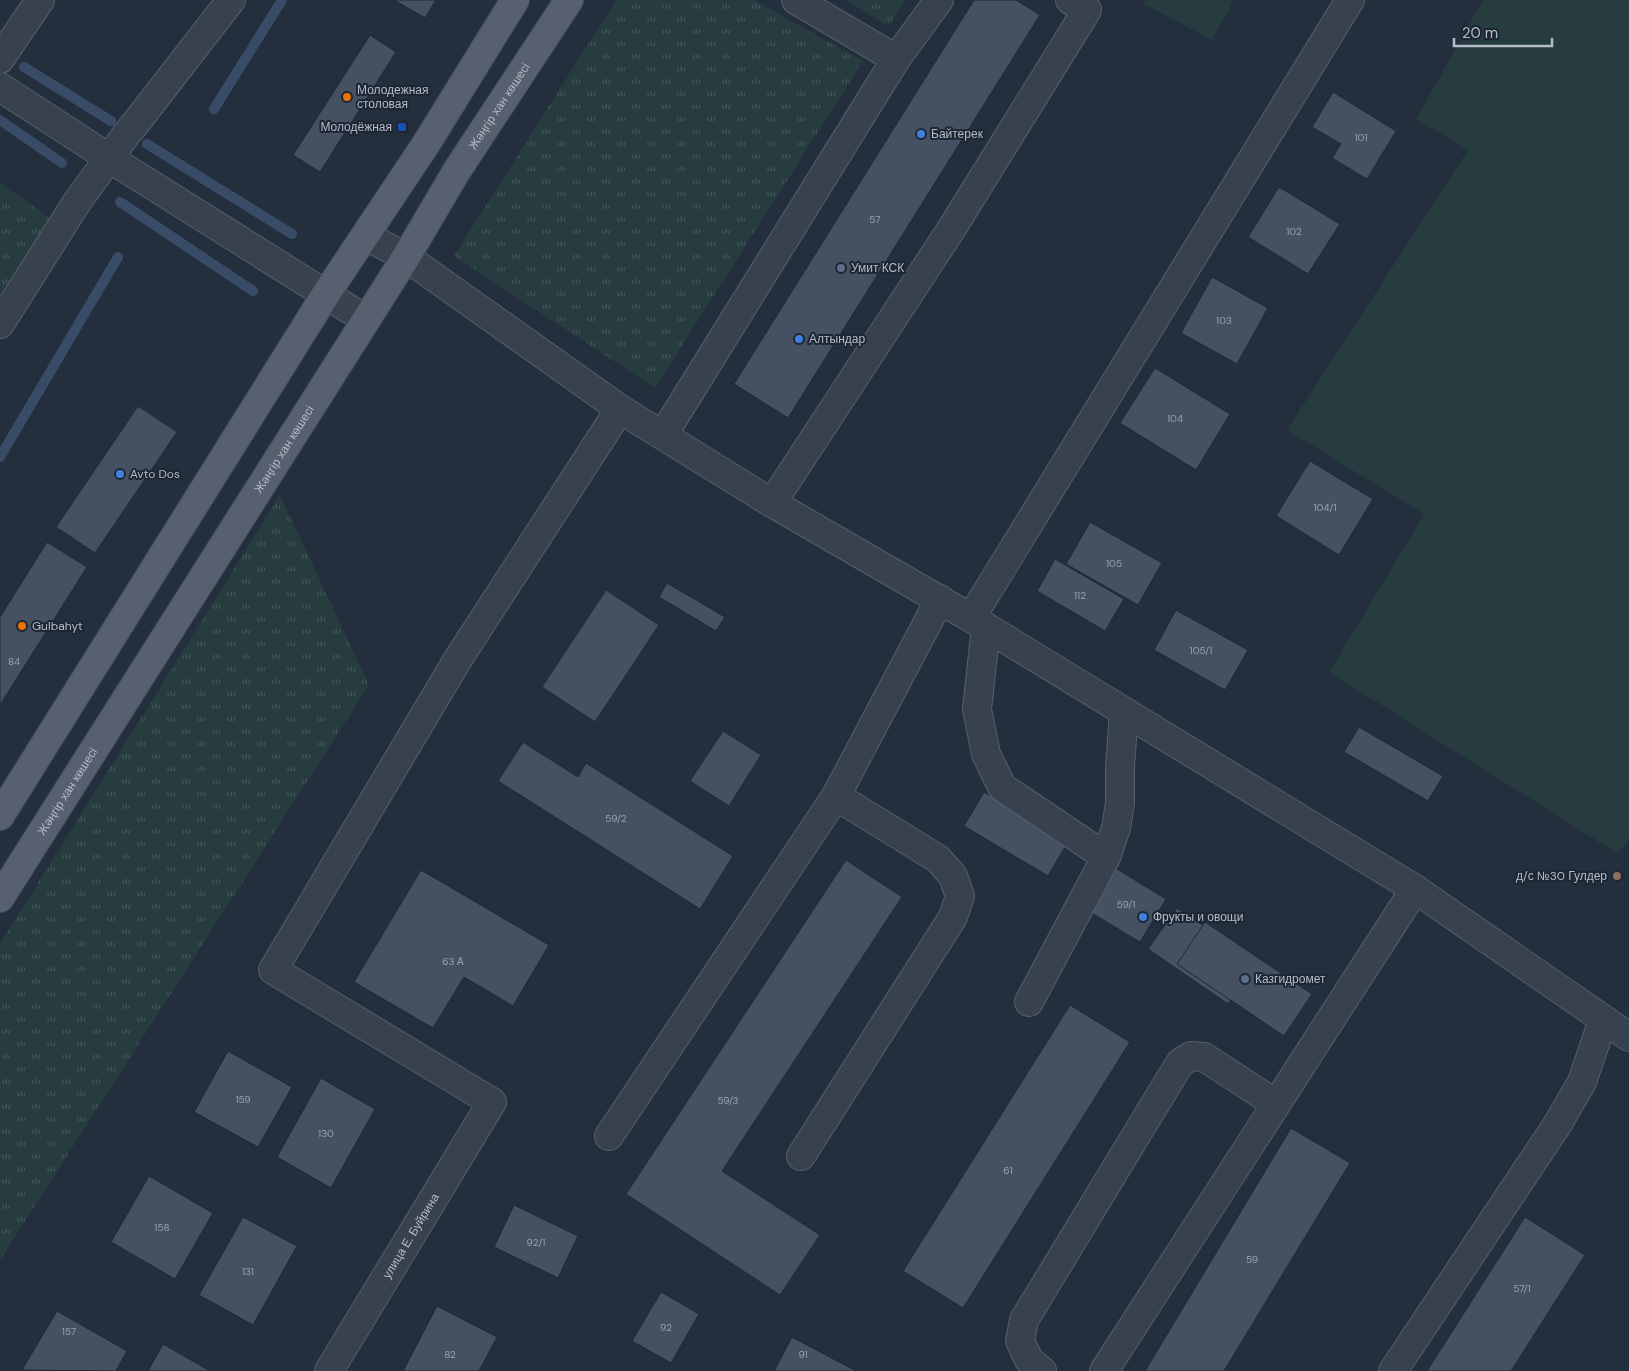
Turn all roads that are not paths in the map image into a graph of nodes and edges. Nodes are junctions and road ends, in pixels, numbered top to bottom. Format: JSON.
{"nodes":[{"id":1,"x":40,"y":0,"type":"edge"},
{"id":2,"x":231,"y":0,"type":"edge"},
{"id":3,"x":515,"y":0,"type":"edge"},
{"id":4,"x":569,"y":0,"type":"edge"},
{"id":5,"x":796,"y":0,"type":"edge"},
{"id":6,"x":939,"y":0,"type":"edge"},
{"id":7,"x":1350,"y":0,"type":"edge"},
{"id":8,"x":1083,"y":3,"type":"edge"},
{"id":9,"x":0,"y":59,"type":"edge"},
{"id":10,"x":896,"y":59,"type":"junction"},
{"id":11,"x":0,"y":86,"type":"edge"},
{"id":12,"x":109,"y":158,"type":"junction"},
{"id":13,"x":366,"y":236,"type":"junction"},
{"id":14,"x":406,"y":257,"type":"junction"},
{"id":15,"x":326,"y":294,"type":"junction"},
{"id":16,"x":365,"y":319,"type":"junction"},
{"id":17,"x":0,"y":324,"type":"edge"},
{"id":18,"x":620,"y":409,"type":"junction"},
{"id":19,"x":663,"y":435,"type":"junction"},
{"id":20,"x":772,"y":503,"type":"junction"},
{"id":21,"x":940,"y":599,"type":"junction"},
{"id":22,"x":978,"y":622,"type":"junction"},
{"id":23,"x":1124,"y":712,"type":"junction"},
{"id":24,"x":836,"y":796,"type":"junction"},
{"id":25,"x":0,"y":816,"type":"edge"},
{"id":26,"x":1106,"y":856,"type":"junction"},
{"id":27,"x":1415,"y":889,"type":"junction"},
{"id":28,"x":0,"y":898,"type":"edge"},
{"id":29,"x":1029,"y":1002,"type":"dead end"},
{"id":30,"x":1603,"y":1020,"type":"junction"},
{"id":31,"x":1629,"y":1037,"type":"edge"},
{"id":32,"x":1276,"y":1104,"type":"junction"},
{"id":33,"x":609,"y":1136,"type":"dead end"},
{"id":34,"x":801,"y":1156,"type":"dead end"},
{"id":35,"x":329,"y":1371,"type":"edge"},
{"id":36,"x":1042,"y":1371,"type":"edge"},
{"id":37,"x":1104,"y":1371,"type":"edge"},
{"id":38,"x":1393,"y":1371,"type":"edge"}],
"edges":[{"from":1,"to":9,"type":"street"},
{"from":2,"to":12,"type":"street"},
{"from":3,"to":13,"type":"main road"},
{"from":4,"to":14,"type":"main road","name":"Жәңгір хан көшесі"},
{"from":5,"to":10,"type":"street"},
{"from":6,"to":10,"type":"street"},
{"from":7,"to":22,"type":"street"},
{"from":8,"to":20,"type":"street"},
{"from":10,"to":19,"type":"street"},
{"from":11,"to":12,"type":"street"},
{"from":12,"to":15,"type":"street"},
{"from":12,"to":17,"type":"street"},
{"from":13,"to":14,"type":"street"},
{"from":13,"to":15,"type":"main road"},
{"from":14,"to":16,"type":"main road","name":"Жәңгір хан көшесі"},
{"from":14,"to":18,"type":"street"},
{"from":15,"to":16,"type":"street"},
{"from":15,"to":25,"type":"main road"},
{"from":16,"to":28,"type":"main road","name":"Жәңгір хан көшесі"},
{"from":18,"to":19,"type":"street"},
{"from":18,"to":35,"type":"street","name":"улица Е. Буйрина"},
{"from":19,"to":20,"type":"street"},
{"from":20,"to":21,"type":"street"},
{"from":21,"to":22,"type":"street"},
{"from":21,"to":24,"type":"street"},
{"from":22,"to":23,"type":"street"},
{"from":22,"to":26,"type":"street"},
{"from":23,"to":26,"type":"street"},
{"from":23,"to":27,"type":"street"},
{"from":24,"to":33,"type":"street"},
{"from":24,"to":34,"type":"street"},
{"from":26,"to":29,"type":"street"},
{"from":27,"to":30,"type":"street"},
{"from":27,"to":32,"type":"street"},
{"from":30,"to":31,"type":"street"},
{"from":30,"to":38,"type":"street"},
{"from":32,"to":36,"type":"street"},
{"from":32,"to":37,"type":"street"}]}
